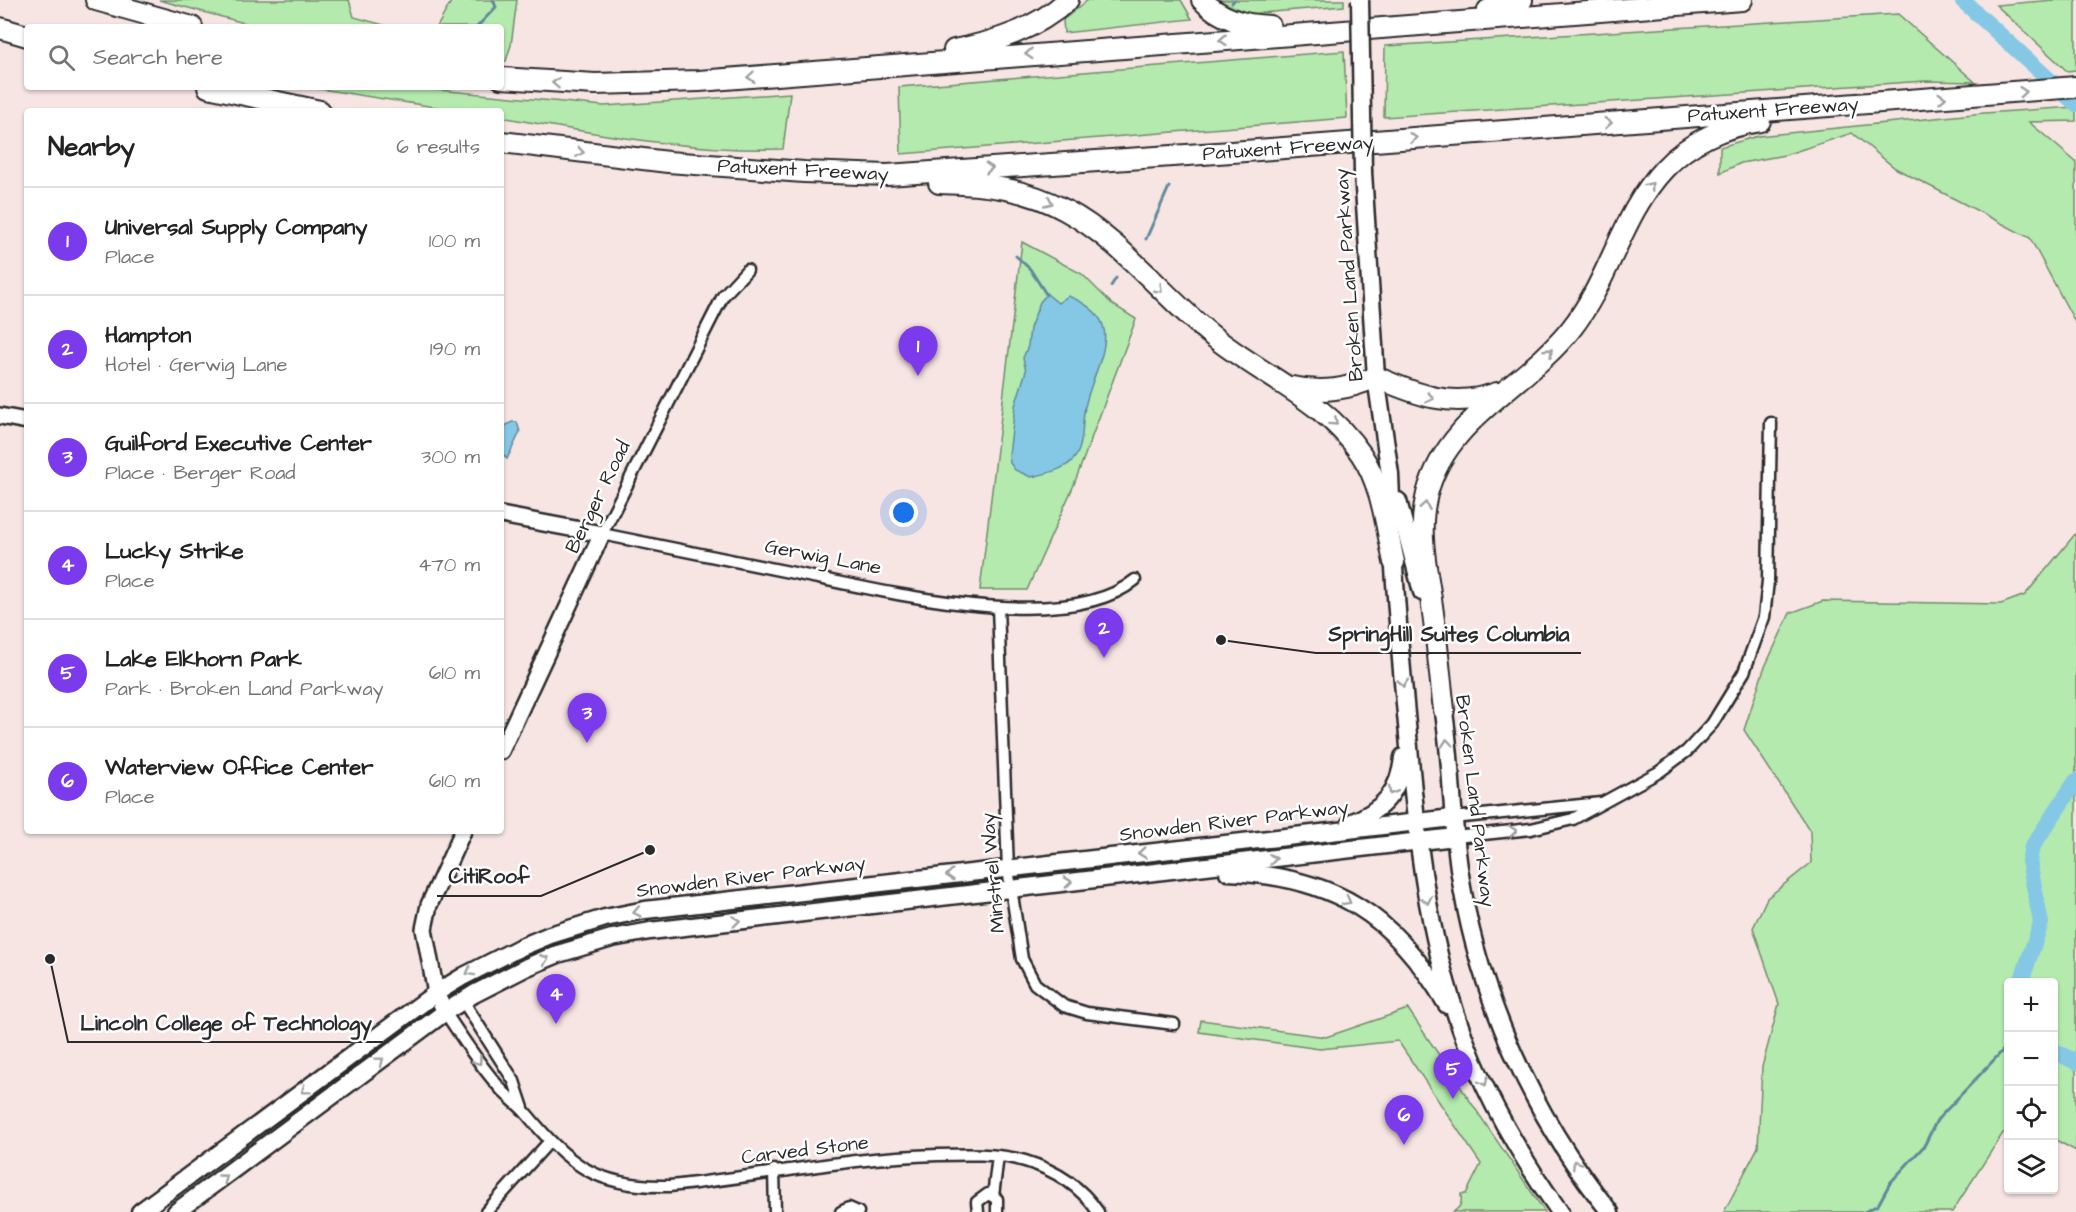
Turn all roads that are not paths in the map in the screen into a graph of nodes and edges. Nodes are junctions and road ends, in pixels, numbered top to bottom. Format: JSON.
{"nodes":[{"id":1,"x":96,"y":0,"type":"edge"},
{"id":2,"x":1068,"y":0,"type":"edge"},
{"id":3,"x":1202,"y":0,"type":"edge"},
{"id":4,"x":1360,"y":0,"type":"edge"},
{"id":5,"x":1522,"y":0,"type":"edge"},
{"id":6,"x":1742,"y":0,"type":"edge"},
{"id":7,"x":181,"y":24,"type":"edge"},
{"id":8,"x":1403,"y":26,"type":"junction"},
{"id":9,"x":0,"y":28,"type":"edge"},
{"id":10,"x":1345,"y":30,"type":"junction"},
{"id":11,"x":24,"y":35,"type":"edge"},
{"id":12,"x":793,"y":73,"type":"junction"},
{"id":13,"x":504,"y":78,"type":"edge"},
{"id":14,"x":2076,"y":87,"type":"edge"},
{"id":15,"x":222,"y":90,"type":"edge"},
{"id":16,"x":1914,"y":99,"type":"junction"},
{"id":17,"x":306,"y":108,"type":"edge"},
{"id":18,"x":504,"y":142,"type":"edge"},
{"id":19,"x":804,"y":172,"type":"junction"},
{"id":20,"x":747,"y":270,"type":"dead end"},
{"id":21,"x":1376,"y":377,"type":"junction"},
{"id":22,"x":1287,"y":386,"type":"junction"},
{"id":23,"x":1505,"y":390,"type":"junction"},
{"id":24,"x":0,"y":416,"type":"edge"},
{"id":25,"x":24,"y":421,"type":"edge"},
{"id":26,"x":1771,"y":423,"type":"dead end"},
{"id":27,"x":1390,"y":474,"type":"junction"},
{"id":28,"x":504,"y":516,"type":"edge"},
{"id":29,"x":602,"y":534,"type":"junction"},
{"id":30,"x":1394,"y":562,"type":"junction"},
{"id":31,"x":1135,"y":580,"type":"dead end"},
{"id":32,"x":998,"y":607,"type":"junction"},
{"id":33,"x":1444,"y":710,"type":"junction"},
{"id":34,"x":1406,"y":714,"type":"junction"},
{"id":35,"x":504,"y":745,"type":"edge"},
{"id":36,"x":1601,"y":803,"type":"junction"},
{"id":37,"x":1453,"y":818,"type":"junction"},
{"id":38,"x":1415,"y":821,"type":"junction"},
{"id":39,"x":1328,"y":831,"type":"junction"},
{"id":40,"x":463,"y":834,"type":"edge"},
{"id":41,"x":1455,"y":837,"type":"junction"},
{"id":42,"x":1417,"y":842,"type":"junction"},
{"id":43,"x":1008,"y":869,"type":"junction"},
{"id":44,"x":1173,"y":870,"type":"junction"},
{"id":45,"x":1010,"y":889,"type":"junction"},
{"id":46,"x":443,"y":989,"type":"junction"},
{"id":47,"x":463,"y":1001,"type":"junction"},
{"id":48,"x":445,"y":1012,"type":"junction"},
{"id":49,"x":1174,"y":1024,"type":"dead end"},
{"id":50,"x":1461,"y":1029,"type":"junction"},
{"id":51,"x":525,"y":1111,"type":"junction"},
{"id":52,"x":549,"y":1142,"type":"junction"},
{"id":53,"x":998,"y":1156,"type":"junction"},
{"id":54,"x":774,"y":1170,"type":"junction"},
{"id":55,"x":993,"y":1196,"type":"junction"},
{"id":56,"x":140,"y":1212,"type":"edge"},
{"id":57,"x":176,"y":1212,"type":"edge"},
{"id":58,"x":486,"y":1212,"type":"edge"},
{"id":59,"x":775,"y":1212,"type":"edge"},
{"id":60,"x":841,"y":1212,"type":"edge"},
{"id":61,"x":858,"y":1212,"type":"edge"},
{"id":62,"x":978,"y":1212,"type":"edge"},
{"id":63,"x":998,"y":1212,"type":"edge"},
{"id":64,"x":1098,"y":1212,"type":"edge"},
{"id":65,"x":1560,"y":1212,"type":"edge"},
{"id":66,"x":1610,"y":1212,"type":"edge"}],
"edges":[{"from":1,"to":7,"type":"highway"},
{"from":2,"to":12,"type":"highway"},
{"from":3,"to":10,"type":"highway"},
{"from":4,"to":21,"type":"main road","name":"Broken Land Parkway","bridge":true},
{"from":5,"to":8,"type":"highway"},
{"from":6,"to":8,"type":"highway"},
{"from":8,"to":10,"type":"highway"},
{"from":9,"to":11,"type":"highway"},
{"from":10,"to":12,"type":"highway","one_way":true},
{"from":12,"to":13,"type":"highway","one_way":true},
{"from":16,"to":14,"type":"highway","name":"Patuxent Freeway","one_way":true},
{"from":15,"to":17,"type":"highway"},
{"from":19,"to":16,"type":"highway","name":"Patuxent Freeway","one_way":true},
{"from":23,"to":16,"type":"highway","one_way":true},
{"from":18,"to":19,"type":"highway","name":"Patuxent Freeway","one_way":true},
{"from":19,"to":22,"type":"highway","one_way":true},
{"from":20,"to":29,"type":"street","name":"Berger Road"},
{"from":21,"to":22,"type":"highway"},
{"from":21,"to":23,"type":"highway","one_way":true},
{"from":21,"to":27,"type":"main road","name":"Broken Land Parkway"},
{"from":22,"to":30,"type":"highway","one_way":true},
{"from":33,"to":23,"type":"highway","one_way":true},
{"from":24,"to":25,"type":"street"},
{"from":26,"to":36,"type":"street"},
{"from":27,"to":30,"type":"main road","name":"Broken Land Parkway"},
{"from":27,"to":33,"type":"main road","name":"Broken Land Parkway"},
{"from":28,"to":29,"type":"street","name":"Gerwig Lane"},
{"from":29,"to":32,"type":"street","name":"Gerwig Lane"},
{"from":29,"to":35,"type":"street","name":"Berger Road"},
{"from":30,"to":34,"type":"main road","name":"Broken Land Parkway","one_way":true},
{"from":31,"to":32,"type":"street","name":"Gerwig Lane"},
{"from":32,"to":43,"type":"street","name":"Minstrel Way"},
{"from":37,"to":33,"type":"main road","name":"Broken Land Parkway","one_way":true},
{"from":34,"to":38,"type":"main road","name":"Broken Land Parkway"},
{"from":34,"to":39,"type":"main road","one_way":true},
{"from":36,"to":37,"type":"street"},
{"from":41,"to":36,"type":"street","one_way":true},
{"from":37,"to":38,"type":"main road","name":"Snowden River Parkway"},
{"from":37,"to":41,"type":"main road","name":"Broken Land Parkway"},
{"from":38,"to":39,"type":"main road","name":"Snowden River Parkway"},
{"from":38,"to":42,"type":"main road","name":"Broken Land Parkway"},
{"from":39,"to":43,"type":"main road","name":"Snowden River Parkway","one_way":true},
{"from":40,"to":46,"type":"street"},
{"from":41,"to":42,"type":"main road","name":"Snowden River Parkway"},
{"from":66,"to":41,"type":"main road","name":"Broken Land Parkway","one_way":true},
{"from":44,"to":42,"type":"main road","name":"Snowden River Parkway","one_way":true},
{"from":42,"to":50,"type":"main road","name":"Broken Land Parkway","one_way":true},
{"from":43,"to":45,"type":"street","name":"Minstrel Way"},
{"from":43,"to":46,"type":"main road","name":"Snowden River Parkway","one_way":true},
{"from":45,"to":44,"type":"main road","name":"Snowden River Parkway","one_way":true},
{"from":44,"to":50,"type":"main road","one_way":true},
{"from":47,"to":45,"type":"main road","name":"Snowden River Parkway","one_way":true},
{"from":45,"to":49,"type":"street","name":"Minstrel Way"},
{"from":46,"to":47,"type":"street"},
{"from":46,"to":48,"type":"street"},
{"from":46,"to":56,"type":"main road","name":"Snowden River Parkway","one_way":true},
{"from":47,"to":48,"type":"main road","name":"Snowden River Parkway"},
{"from":47,"to":51,"type":"street","name":"Carved Stone"},
{"from":48,"to":51,"type":"street","name":"Carved Stone","one_way":true},
{"from":57,"to":48,"type":"main road","name":"Snowden River Parkway","one_way":true},
{"from":50,"to":65,"type":"main road","name":"Broken Land Parkway","one_way":true},
{"from":51,"to":52,"type":"street","name":"Carved Stone"},
{"from":52,"to":54,"type":"street","name":"Carved Stone"},
{"from":52,"to":58,"type":"street"},
{"from":53,"to":54,"type":"street","name":"Carved Stone"},
{"from":53,"to":55,"type":"street"},
{"from":53,"to":64,"type":"street","name":"Carved Stone"},
{"from":54,"to":59,"type":"street"},
{"from":55,"to":62,"type":"street"},
{"from":55,"to":63,"type":"street"},
{"from":60,"to":61,"type":"street"}]}
